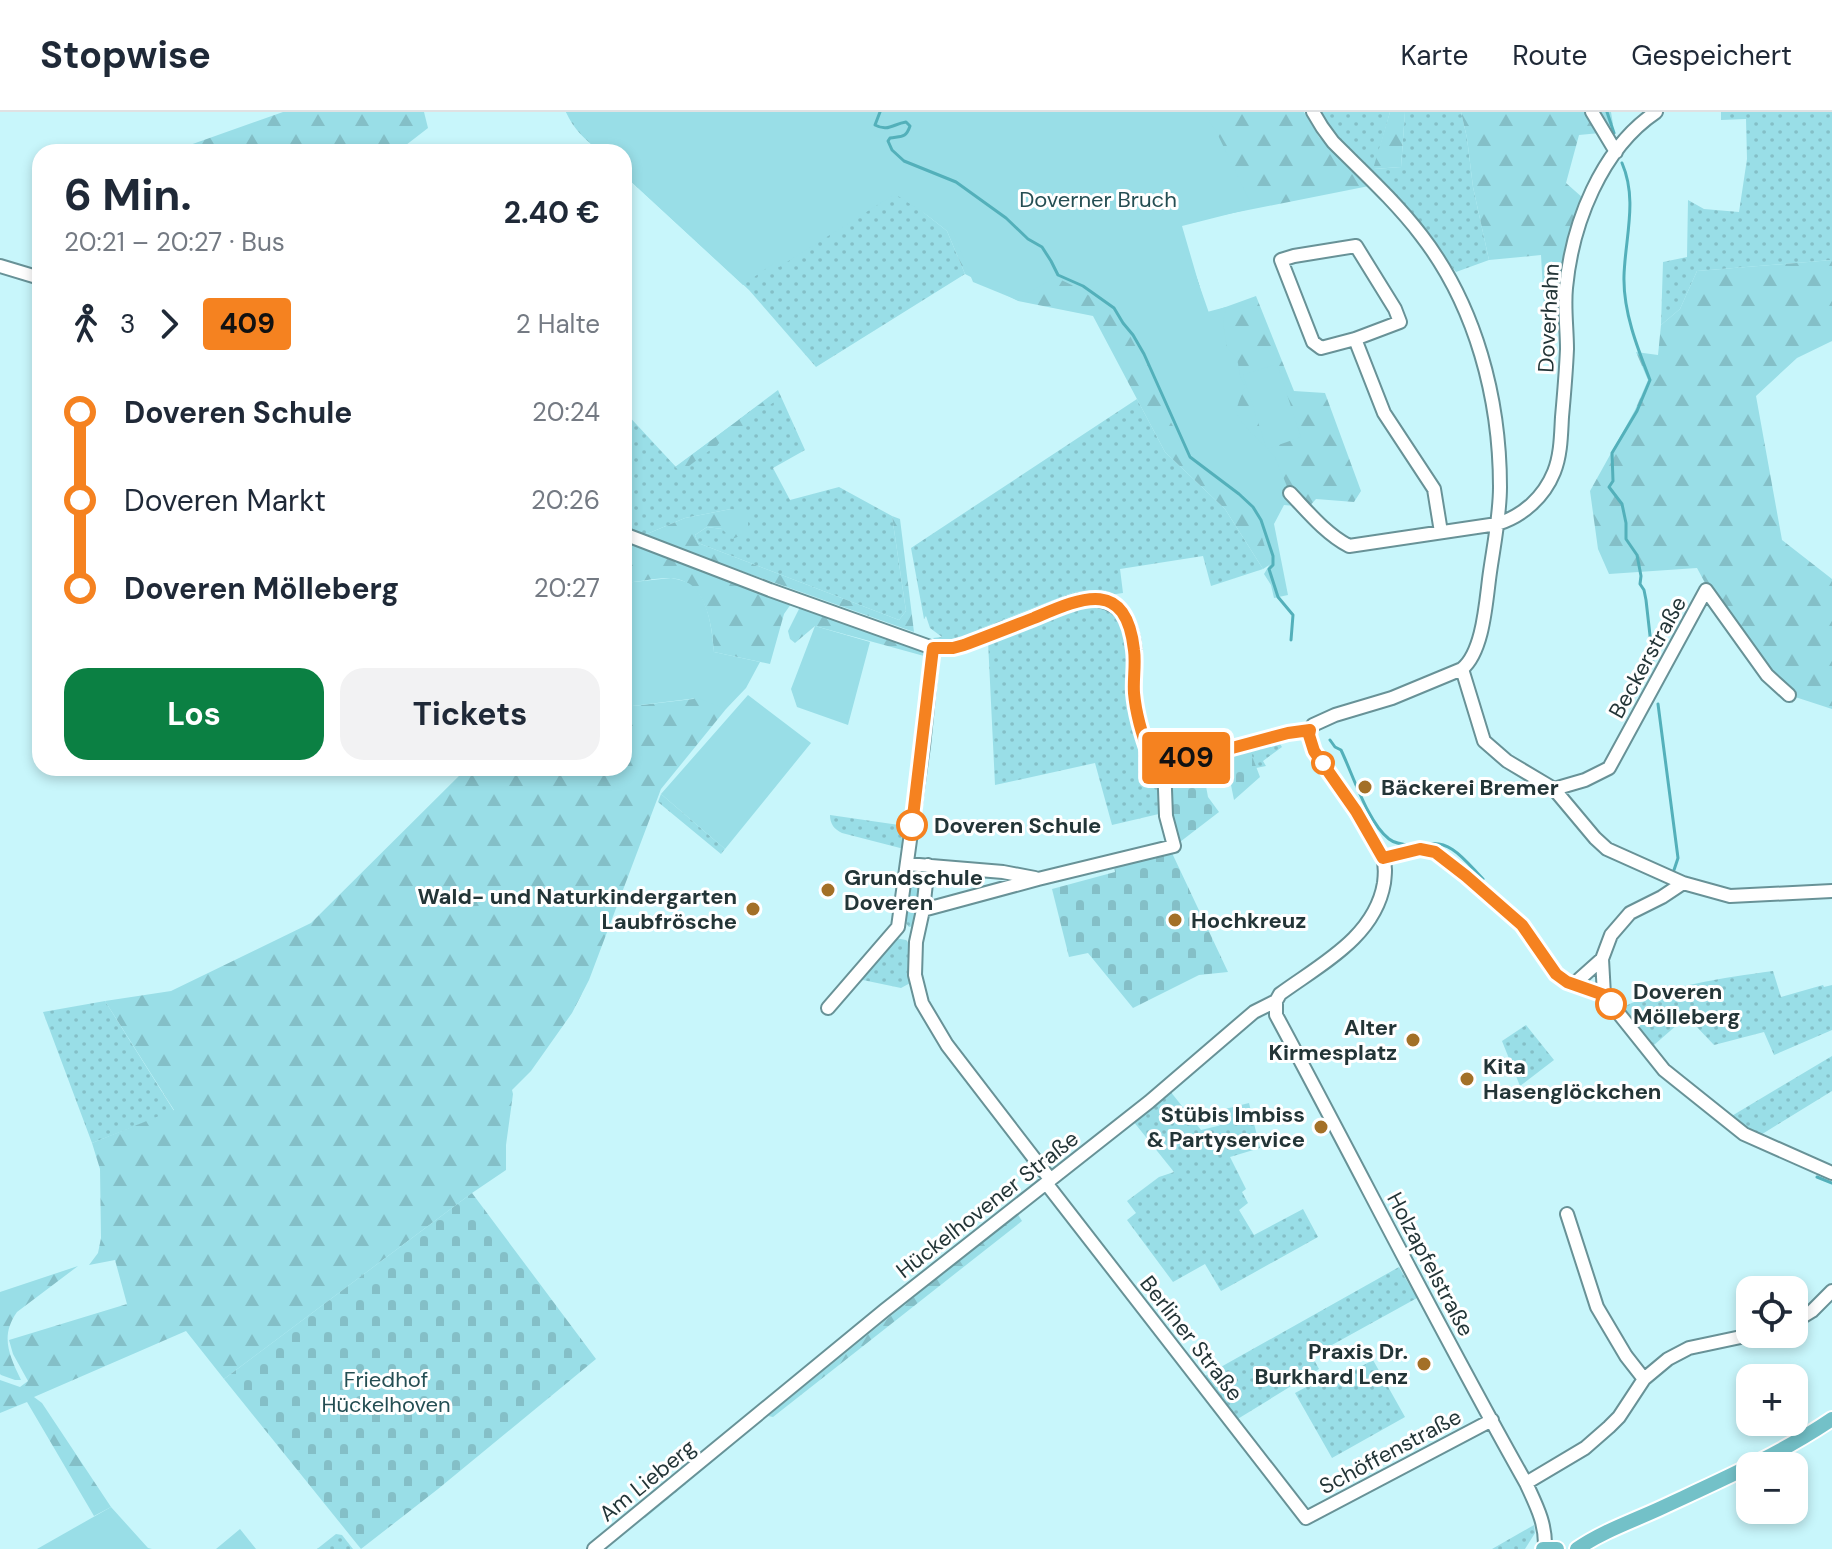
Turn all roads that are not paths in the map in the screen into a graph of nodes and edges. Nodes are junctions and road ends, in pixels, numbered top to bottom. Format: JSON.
{"nodes":[{"id":1,"x":1313,"y":112,"type":"edge"},
{"id":2,"x":1592,"y":112,"type":"edge"},
{"id":3,"x":1656,"y":112,"type":"edge"},
{"id":4,"x":1616,"y":152,"type":"junction"},
{"id":5,"x":0,"y":266,"type":"edge"},
{"id":6,"x":32,"y":276,"type":"edge"},
{"id":7,"x":1355,"y":339,"type":"junction"},
{"id":8,"x":1290,"y":493,"type":"dead end"},
{"id":9,"x":1497,"y":524,"type":"junction"},
{"id":10,"x":1441,"y":532,"type":"junction"},
{"id":11,"x":632,"y":537,"type":"edge"},
{"id":12,"x":933,"y":648,"type":"junction"},
{"id":13,"x":1462,"y":669,"type":"junction"},
{"id":14,"x":1789,"y":695,"type":"dead end"},
{"id":15,"x":1310,"y":730,"type":"junction"},
{"id":16,"x":1164,"y":763,"type":"junction"},
{"id":17,"x":1554,"y":789,"type":"junction"},
{"id":18,"x":1383,"y":858,"type":"junction"},
{"id":19,"x":907,"y":864,"type":"junction"},
{"id":20,"x":928,"y":865,"type":"junction"},
{"id":21,"x":1038,"y":879,"type":"junction"},
{"id":22,"x":1683,"y":883,"type":"junction"},
{"id":23,"x":1832,"y":891,"type":"edge"},
{"id":24,"x":923,"y":910,"type":"junction"},
{"id":25,"x":898,"y":927,"type":"junction"},
{"id":26,"x":916,"y":942,"type":"junction"},
{"id":27,"x":1602,"y":959,"type":"junction"},
{"id":28,"x":1574,"y":984,"type":"junction"},
{"id":29,"x":1604,"y":995,"type":"junction"},
{"id":30,"x":1276,"y":1001,"type":"junction"},
{"id":31,"x":828,"y":1008,"type":"dead end"},
{"id":32,"x":1832,"y":1173,"type":"edge"},
{"id":33,"x":1048,"y":1181,"type":"junction"},
{"id":34,"x":1567,"y":1214,"type":"dead end"},
{"id":35,"x":1832,"y":1291,"type":"edge"},
{"id":36,"x":1808,"y":1313,"type":"edge"},
{"id":37,"x":1736,"y":1338,"type":"edge"},
{"id":38,"x":1644,"y":1379,"type":"junction"},
{"id":39,"x":1832,"y":1419,"type":"edge"},
{"id":40,"x":1492,"y":1420,"type":"junction"},
{"id":41,"x":725,"y":1442,"type":"joint"},
{"id":42,"x":1526,"y":1483,"type":"junction"},
{"id":43,"x":1306,"y":1518,"type":"joint"},
{"id":44,"x":594,"y":1549,"type":"edge"},
{"id":45,"x":1544,"y":1549,"type":"edge"},
{"id":46,"x":1557,"y":1549,"type":"edge"},
{"id":47,"x":1577,"y":1549,"type":"edge"}],
"edges":[{"from":1,"to":9,"type":"street"},
{"from":2,"to":4,"type":"street"},
{"from":3,"to":4,"type":"street","name":"Doverhahn"},
{"from":4,"to":9,"type":"street","name":"Doverhahn"},
{"from":5,"to":6,"type":"street"},
{"from":7,"to":7,"type":"street"},
{"from":7,"to":10,"type":"street"},
{"from":8,"to":10,"type":"street"},
{"from":9,"to":10,"type":"street"},
{"from":9,"to":13,"type":"street"},
{"from":11,"to":12,"type":"street"},
{"from":12,"to":16,"type":"street"},
{"from":12,"to":19,"type":"street"},
{"from":13,"to":15,"type":"street"},
{"from":13,"to":17,"type":"street"},
{"from":14,"to":17,"type":"street","name":"Beckerstraße"},
{"from":15,"to":16,"type":"street"},
{"from":15,"to":18,"type":"street"},
{"from":16,"to":21,"type":"street"},
{"from":17,"to":22,"type":"street"},
{"from":18,"to":28,"type":"street"},
{"from":18,"to":30,"type":"street","name":"Hückelhovener Straße"},
{"from":19,"to":20,"type":"street"},
{"from":19,"to":25,"type":"street"},
{"from":20,"to":21,"type":"street"},
{"from":20,"to":24,"type":"street","name":"Berliner Straße"},
{"from":21,"to":24,"type":"street"},
{"from":22,"to":23,"type":"street"},
{"from":22,"to":27,"type":"street"},
{"from":24,"to":26,"type":"street","name":"Berliner Straße"},
{"from":25,"to":26,"type":"street"},
{"from":25,"to":31,"type":"street"},
{"from":26,"to":33,"type":"street","name":"Berliner Straße"},
{"from":27,"to":28,"type":"street"},
{"from":27,"to":29,"type":"street"},
{"from":28,"to":29,"type":"street"},
{"from":29,"to":32,"type":"street"},
{"from":30,"to":33,"type":"street","name":"Hückelhovener Straße"},
{"from":30,"to":40,"type":"street","name":"Holzapfelstraße"},
{"from":33,"to":41,"type":"street","name":"Hückelhovener Straße"},
{"from":33,"to":43,"type":"street","name":"Berliner Straße"},
{"from":34,"to":38,"type":"street"},
{"from":35,"to":36,"type":"street"},
{"from":37,"to":38,"type":"street"},
{"from":38,"to":42,"type":"street"},
{"from":39,"to":47,"type":"main road"},
{"from":40,"to":42,"type":"street","name":"Holzapfelstraße"},
{"from":40,"to":43,"type":"street","name":"Schöffenstraße"},
{"from":41,"to":44,"type":"street","name":"Am Lieberg"},
{"from":42,"to":45,"type":"street","name":"Holzapfelstraße"},
{"from":45,"to":46,"type":"main road"}]}
